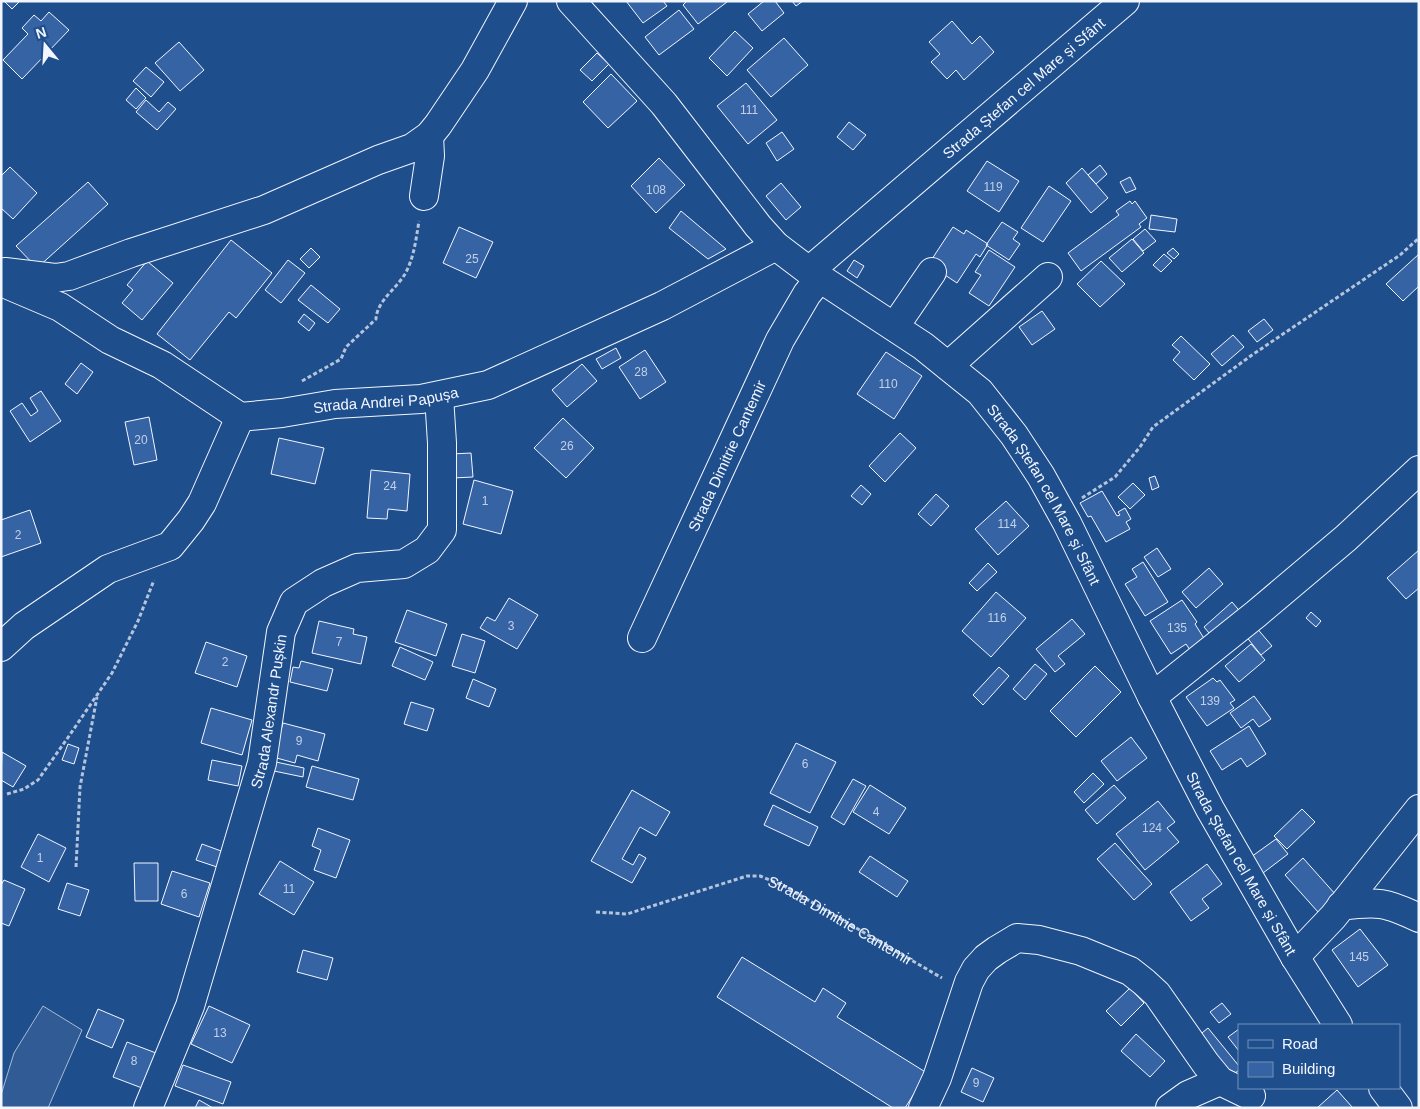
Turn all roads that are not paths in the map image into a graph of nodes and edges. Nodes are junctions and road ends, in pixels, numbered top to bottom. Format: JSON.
{"nodes":[{"id":1,"x":513,"y":1,"type":"edge"},
{"id":2,"x":571,"y":1,"type":"edge"},
{"id":3,"x":1125,"y":1,"type":"edge"},
{"id":4,"x":429,"y":136,"type":"junction"},
{"id":5,"x":424,"y":196,"type":"road end"},
{"id":6,"x":776,"y":246,"type":"junction"},
{"id":7,"x":1,"y":271,"type":"edge"},
{"id":8,"x":932,"y":272,"type":"dead end"},
{"id":9,"x":814,"y":274,"type":"junction"},
{"id":10,"x":1048,"y":277,"type":"dead end"},
{"id":11,"x":1,"y":278,"type":"edge"},
{"id":12,"x":894,"y":326,"type":"junction"},
{"id":13,"x":948,"y":366,"type":"junction"},
{"id":14,"x":439,"y":396,"type":"junction"},
{"id":15,"x":240,"y":417,"type":"junction"},
{"id":16,"x":1419,"y":470,"type":"edge"},
{"id":17,"x":642,"y":638,"type":"dead end"},
{"id":18,"x":1,"y":647,"type":"edge"},
{"id":19,"x":1152,"y":697,"type":"junction"},
{"id":20,"x":1419,"y":809,"type":"edge"},
{"id":21,"x":1341,"y":906,"type":"junction"},
{"id":22,"x":1419,"y":918,"type":"edge"},
{"id":23,"x":1295,"y":957,"type":"junction"},
{"id":24,"x":1337,"y":1024,"type":"edge"},
{"id":25,"x":1220,"y":1081,"type":"junction"},
{"id":26,"x":1384,"y":1089,"type":"edge"},
{"id":27,"x":1255,"y":1097,"type":"edge"},
{"id":28,"x":148,"y":1108,"type":"edge"},
{"id":29,"x":924,"y":1108,"type":"edge"},
{"id":30,"x":1170,"y":1108,"type":"edge"},
{"id":31,"x":1398,"y":1108,"type":"edge"}],
"edges":[{"from":1,"to":4,"type":"street"},
{"from":2,"to":6,"type":"street","name":"Strada Ștefan cel Mare și Sfânt"},
{"from":3,"to":9,"type":"street","name":"Strada Ștefan cel Mare și Sfânt"},
{"from":4,"to":5,"type":"street"},
{"from":4,"to":7,"type":"street"},
{"from":6,"to":9,"type":"street","name":"Strada Ștefan cel Mare și Sfânt"},
{"from":6,"to":14,"type":"street","name":"Strada Andrei Papușa"},
{"from":8,"to":12,"type":"street"},
{"from":9,"to":12,"type":"street","name":"Strada Ștefan cel Mare și Sfânt"},
{"from":9,"to":17,"type":"street","name":"Strada Dimitrie Cantemir"},
{"from":10,"to":13,"type":"street"},
{"from":11,"to":15,"type":"street"},
{"from":12,"to":13,"type":"street","name":"Strada Ștefan cel Mare și Sfânt"},
{"from":13,"to":19,"type":"street","name":"Strada Ștefan cel Mare și Sfânt"},
{"from":14,"to":15,"type":"street","name":"Strada Andrei Papușa"},
{"from":14,"to":28,"type":"street","name":"Strada Alexandr Pușkin"},
{"from":15,"to":18,"type":"street"},
{"from":16,"to":19,"type":"street"},
{"from":19,"to":23,"type":"street","name":"Strada Ștefan cel Mare și Sfânt"},
{"from":20,"to":21,"type":"street"},
{"from":21,"to":22,"type":"street"},
{"from":21,"to":23,"type":"street"},
{"from":23,"to":24,"type":"street","name":"Strada Ștefan cel Mare și Sfânt"},
{"from":25,"to":27,"type":"street"},
{"from":25,"to":29,"type":"street"},
{"from":25,"to":30,"type":"street"},
{"from":26,"to":31,"type":"street"}]}
